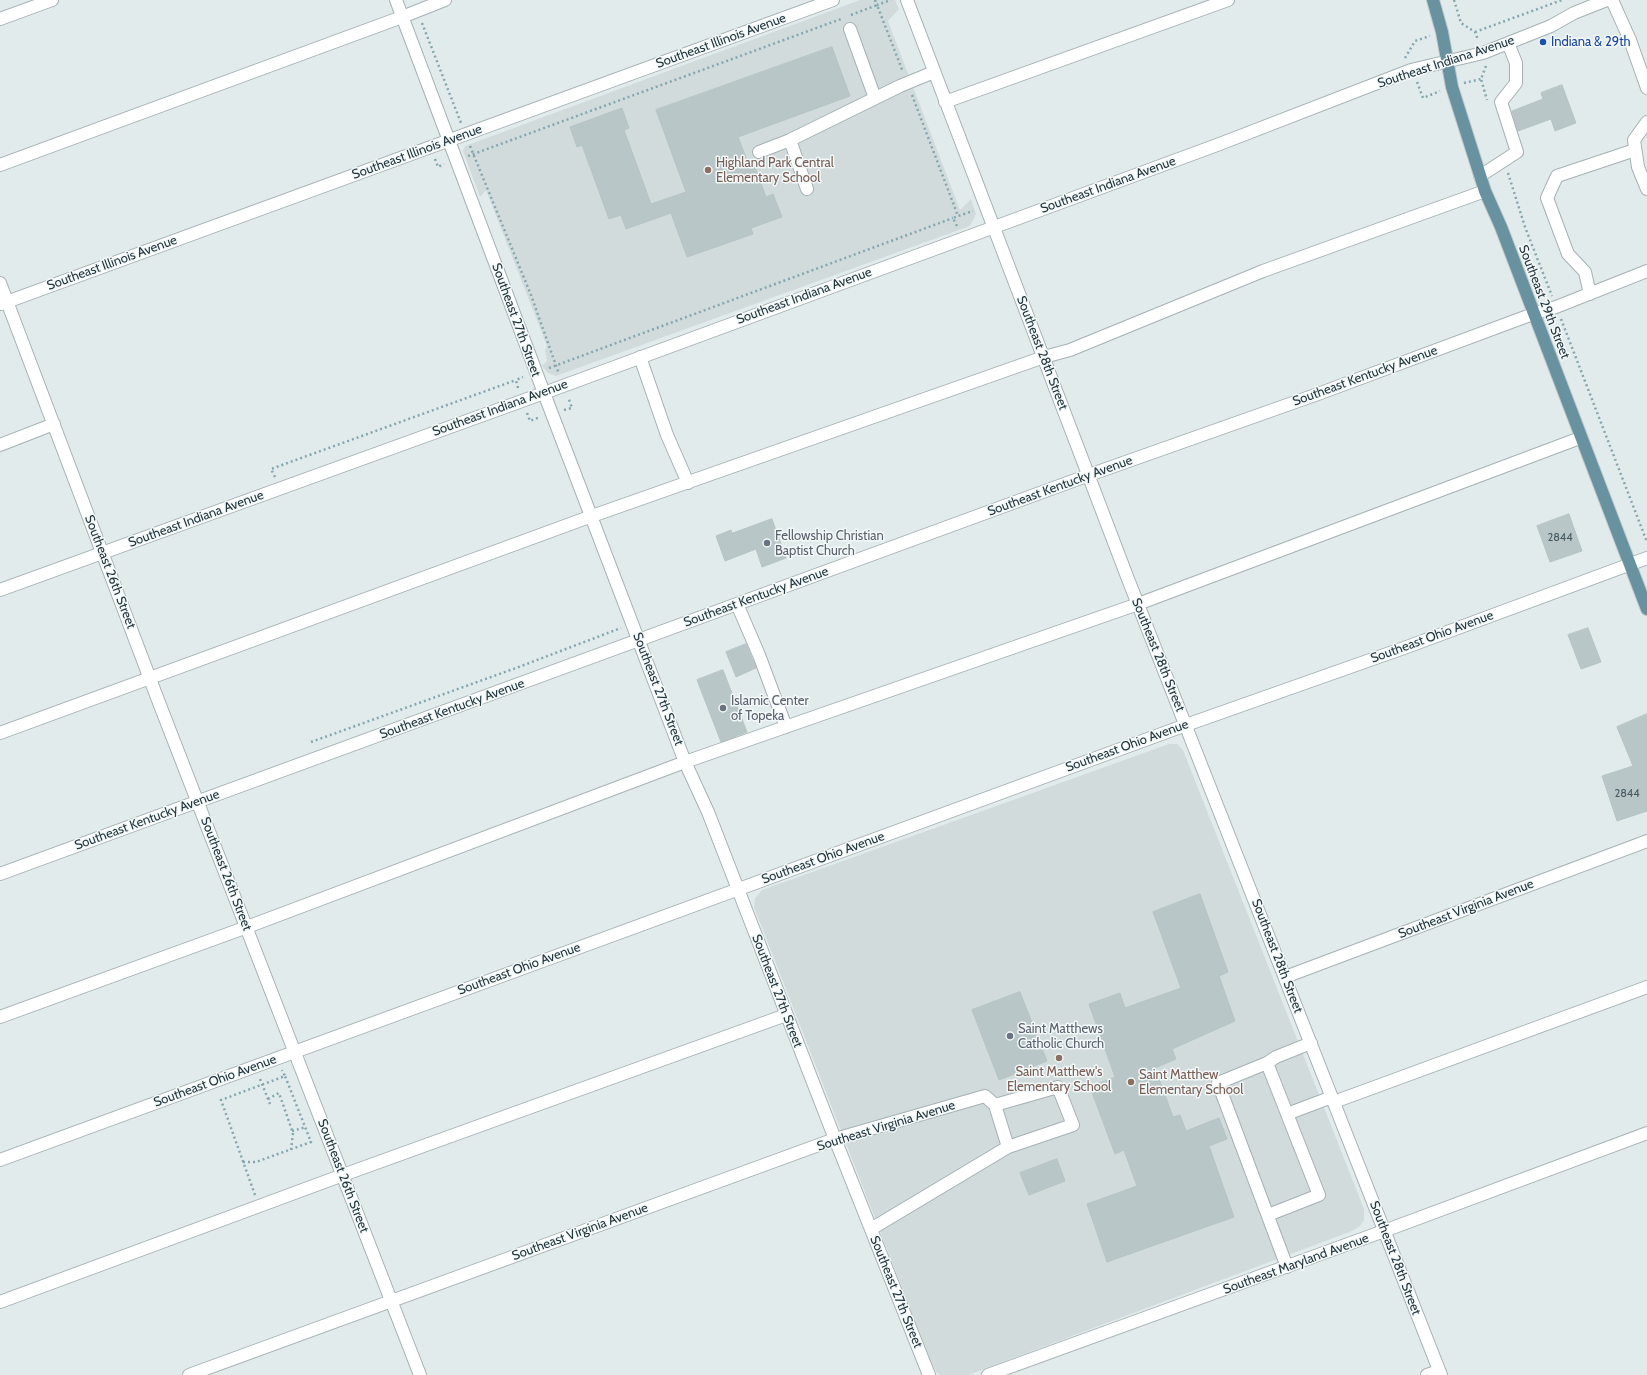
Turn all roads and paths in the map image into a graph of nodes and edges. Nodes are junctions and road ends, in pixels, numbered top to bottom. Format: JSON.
{"nodes":[{"id":1,"x":52,"y":0,"type":"edge"},
{"id":2,"x":396,"y":0,"type":"edge"},
{"id":3,"x":445,"y":0,"type":"edge"},
{"id":4,"x":833,"y":0,"type":"edge"},
{"id":5,"x":876,"y":0,"type":"edge"},
{"id":6,"x":891,"y":0,"type":"edge"},
{"id":7,"x":906,"y":0,"type":"edge"},
{"id":8,"x":1228,"y":0,"type":"edge"},
{"id":9,"x":1433,"y":0,"type":"edge"},
{"id":10,"x":1454,"y":0,"type":"edge"},
{"id":11,"x":1562,"y":0,"type":"edge"},
{"id":12,"x":1606,"y":0,"type":"edge"},
{"id":13,"x":1612,"y":0,"type":"edge"},
{"id":14,"x":877,"y":6,"type":"junction"},
{"id":15,"x":418,"y":10,"type":"junction"},
{"id":16,"x":402,"y":17,"type":"junction"},
{"id":17,"x":0,"y":19,"type":"edge"},
{"id":18,"x":850,"y":29,"type":"dead end"},
{"id":19,"x":1475,"y":32,"type":"junction"},
{"id":20,"x":1508,"y":43,"type":"junction"},
{"id":21,"x":1483,"y":53,"type":"junction"},
{"id":22,"x":1447,"y":62,"type":"junction"},
{"id":23,"x":934,"y":72,"type":"junction"},
{"id":24,"x":907,"y":84,"type":"junction"},
{"id":25,"x":1647,"y":88,"type":"edge"},
{"id":26,"x":875,"y":98,"type":"junction"},
{"id":27,"x":946,"y":102,"type":"junction"},
{"id":28,"x":1489,"y":107,"type":"dead end"},
{"id":29,"x":459,"y":119,"type":"junction"},
{"id":30,"x":1647,"y":122,"type":"edge"},
{"id":31,"x":444,"y":125,"type":"junction"},
{"id":32,"x":466,"y":134,"type":"junction"},
{"id":33,"x":790,"y":140,"type":"junction"},
{"id":34,"x":449,"y":141,"type":"junction"},
{"id":35,"x":431,"y":147,"type":"junction"},
{"id":36,"x":1635,"y":150,"type":"junction"},
{"id":37,"x":759,"y":152,"type":"dead end"},
{"id":38,"x":474,"y":154,"type":"junction"},
{"id":39,"x":456,"y":159,"type":"junction"},
{"id":40,"x":1504,"y":160,"type":"junction"},
{"id":41,"x":0,"y":164,"type":"edge"},
{"id":42,"x":1480,"y":176,"type":"junction"},
{"id":43,"x":807,"y":189,"type":"dead end"},
{"id":44,"x":1647,"y":189,"type":"edge"},
{"id":45,"x":1485,"y":191,"type":"junction"},
{"id":46,"x":986,"y":207,"type":"junction"},
{"id":47,"x":953,"y":218,"type":"dead end"},
{"id":48,"x":994,"y":227,"type":"junction"},
{"id":49,"x":1647,"y":272,"type":"edge"},
{"id":50,"x":0,"y":283,"type":"edge"},
{"id":51,"x":1590,"y":294,"type":"junction"},
{"id":52,"x":4,"y":303,"type":"edge"},
{"id":53,"x":1556,"y":307,"type":"junction"},
{"id":54,"x":1533,"y":314,"type":"junction"},
{"id":55,"x":640,"y":357,"type":"junction"},
{"id":56,"x":1044,"y":358,"type":"junction"},
{"id":57,"x":516,"y":380,"type":"dead end"},
{"id":58,"x":544,"y":393,"type":"junction"},
{"id":59,"x":54,"y":424,"type":"junction"},
{"id":60,"x":1580,"y":438,"type":"junction"},
{"id":61,"x":0,"y":445,"type":"edge"},
{"id":62,"x":1089,"y":475,"type":"junction"},
{"id":63,"x":688,"y":482,"type":"junction"},
{"id":64,"x":279,"y":489,"type":"junction"},
{"id":65,"x":592,"y":516,"type":"junction"},
{"id":66,"x":1647,"y":542,"type":"edge"},
{"id":67,"x":103,"y":553,"type":"junction"},
{"id":68,"x":1647,"y":558,"type":"edge"},
{"id":69,"x":1630,"y":565,"type":"junction"},
{"id":70,"x":0,"y":590,"type":"edge"},
{"id":71,"x":737,"y":604,"type":"junction"},
{"id":72,"x":1138,"y":604,"type":"junction"},
{"id":73,"x":1647,"y":609,"type":"edge"},
{"id":74,"x":633,"y":623,"type":"junction"},
{"id":75,"x":639,"y":640,"type":"junction"},
{"id":76,"x":150,"y":678,"type":"junction"},
{"id":77,"x":1186,"y":725,"type":"junction"},
{"id":78,"x":786,"y":727,"type":"junction"},
{"id":79,"x":0,"y":733,"type":"edge"},
{"id":80,"x":311,"y":742,"type":"dead end"},
{"id":81,"x":685,"y":762,"type":"junction"},
{"id":82,"x":198,"y":801,"type":"junction"},
{"id":83,"x":1647,"y":841,"type":"edge"},
{"id":84,"x":0,"y":874,"type":"edge"},
{"id":85,"x":738,"y":889,"type":"junction"},
{"id":86,"x":247,"y":927,"type":"junction"},
{"id":87,"x":1285,"y":977,"type":"junction"},
{"id":88,"x":1647,"y":987,"type":"edge"},
{"id":89,"x":786,"y":1015,"type":"junction"},
{"id":90,"x":0,"y":1017,"type":"edge"},
{"id":91,"x":1311,"y":1043,"type":"junction"},
{"id":92,"x":295,"y":1051,"type":"junction"},
{"id":93,"x":277,"y":1058,"type":"junction"},
{"id":94,"x":1267,"y":1063,"type":"junction"},
{"id":95,"x":256,"y":1065,"type":"junction"},
{"id":96,"x":285,"y":1076,"type":"junction"},
{"id":97,"x":262,"y":1085,"type":"junction"},
{"id":98,"x":268,"y":1099,"type":"junction"},
{"id":99,"x":1333,"y":1100,"type":"junction"},
{"id":100,"x":270,"y":1104,"type":"dead end"},
{"id":101,"x":995,"y":1105,"type":"junction"},
{"id":102,"x":1287,"y":1114,"type":"junction"},
{"id":103,"x":305,"y":1127,"type":"junction"},
{"id":104,"x":292,"y":1131,"type":"junction"},
{"id":105,"x":1647,"y":1133,"type":"edge"},
{"id":106,"x":835,"y":1139,"type":"junction"},
{"id":107,"x":1008,"y":1147,"type":"junction"},
{"id":108,"x":291,"y":1150,"type":"junction"},
{"id":109,"x":0,"y":1160,"type":"edge"},
{"id":110,"x":243,"y":1162,"type":"junction"},
{"id":111,"x":343,"y":1175,"type":"junction"},
{"id":112,"x":259,"y":1207,"type":"junction"},
{"id":113,"x":1268,"y":1215,"type":"junction"},
{"id":114,"x":871,"y":1229,"type":"junction"},
{"id":115,"x":1384,"y":1231,"type":"junction"},
{"id":116,"x":1287,"y":1267,"type":"junction"},
{"id":117,"x":391,"y":1301,"type":"junction"},
{"id":118,"x":0,"y":1302,"type":"edge"},
{"id":119,"x":1440,"y":1373,"type":"edge"},
{"id":120,"x":189,"y":1375,"type":"edge"},
{"id":121,"x":420,"y":1375,"type":"edge"},
{"id":122,"x":929,"y":1375,"type":"edge"},
{"id":123,"x":988,"y":1375,"type":"edge"},
{"id":124,"x":1427,"y":1375,"type":"edge"}],
"edges":[{"from":1,"to":17,"type":"street"},
{"from":2,"to":16,"type":"street","name":"Southeast 27th Street"},
{"from":3,"to":15,"type":"street"},
{"from":4,"to":32,"type":"street","name":"Southeast Illinois Avenue"},
{"from":5,"to":14,"type":"path"},
{"from":6,"to":14,"type":"path"},
{"from":7,"to":23,"type":"street","name":"Southeast 28th Street"},
{"from":8,"to":27,"type":"street"},
{"from":9,"to":22,"type":"main road","name":"Southeast 29th Street"},
{"from":10,"to":19,"type":"path"},
{"from":11,"to":19,"type":"path"},
{"from":12,"to":20,"type":"street","name":"Southeast Indiana Avenue"},
{"from":13,"to":25,"type":"street"},
{"from":14,"to":24,"type":"path"},
{"from":14,"to":38,"type":"path"},
{"from":15,"to":16,"type":"street"},
{"from":15,"to":29,"type":"path"},
{"from":16,"to":31,"type":"street","name":"Southeast 27th Street"},
{"from":16,"to":41,"type":"street"},
{"from":18,"to":26,"type":"street"},
{"from":19,"to":21,"type":"path"},
{"from":20,"to":21,"type":"street","name":"Southeast Indiana Avenue"},
{"from":20,"to":40,"type":"street"},
{"from":21,"to":22,"type":"street","name":"Southeast Indiana Avenue"},
{"from":21,"to":28,"type":"path"},
{"from":22,"to":42,"type":"main road","name":"Southeast 29th Street"},
{"from":22,"to":48,"type":"street","name":"Southeast Indiana Avenue"},
{"from":23,"to":24,"type":"street"},
{"from":23,"to":27,"type":"street","name":"Southeast 28th Street"},
{"from":24,"to":26,"type":"street"},
{"from":24,"to":46,"type":"path"},
{"from":26,"to":33,"type":"street"},
{"from":27,"to":46,"type":"street","name":"Southeast 28th Street"},
{"from":29,"to":31,"type":"path"},
{"from":29,"to":32,"type":"path"},
{"from":30,"to":36,"type":"street"},
{"from":31,"to":34,"type":"street","name":"Southeast 27th Street"},
{"from":32,"to":34,"type":"street","name":"Southeast Illinois Avenue"},
{"from":32,"to":38,"type":"path"},
{"from":33,"to":37,"type":"street"},
{"from":33,"to":43,"type":"street"},
{"from":34,"to":35,"type":"street","name":"Southeast Illinois Avenue"},
{"from":34,"to":39,"type":"street","name":"Southeast 27th Street"},
{"from":35,"to":39,"type":"path"},
{"from":35,"to":52,"type":"street","name":"Southeast Illinois Avenue"},
{"from":36,"to":44,"type":"street"},
{"from":36,"to":51,"type":"street"},
{"from":38,"to":39,"type":"path"},
{"from":38,"to":47,"type":"path"},
{"from":39,"to":58,"type":"street","name":"Southeast 27th Street"},
{"from":40,"to":42,"type":"street"},
{"from":40,"to":53,"type":"path"},
{"from":42,"to":45,"type":"main road","name":"Southeast 29th Street"},
{"from":45,"to":54,"type":"main road","name":"Southeast 29th Street"},
{"from":45,"to":56,"type":"street"},
{"from":46,"to":48,"type":"street","name":"Southeast 28th Street"},
{"from":48,"to":55,"type":"street","name":"Southeast Indiana Avenue"},
{"from":48,"to":56,"type":"street","name":"Southeast 28th Street"},
{"from":49,"to":51,"type":"street","name":"Southeast Kentucky Avenue"},
{"from":50,"to":52,"type":"street","name":"Southeast 26th Street"},
{"from":51,"to":53,"type":"street","name":"Southeast Kentucky Avenue"},
{"from":52,"to":59,"type":"street","name":"Southeast 26th Street"},
{"from":53,"to":54,"type":"street","name":"Southeast Kentucky Avenue"},
{"from":53,"to":66,"type":"path"},
{"from":54,"to":60,"type":"main road","name":"Southeast 29th Street"},
{"from":54,"to":62,"type":"street","name":"Southeast Kentucky Avenue"},
{"from":55,"to":58,"type":"street","name":"Southeast Indiana Avenue"},
{"from":55,"to":63,"type":"street"},
{"from":56,"to":62,"type":"street","name":"Southeast 28th Street"},
{"from":56,"to":63,"type":"street"},
{"from":57,"to":64,"type":"path"},
{"from":58,"to":64,"type":"street","name":"Southeast Indiana Avenue"},
{"from":58,"to":65,"type":"street","name":"Southeast 27th Street"},
{"from":59,"to":61,"type":"street"},
{"from":59,"to":67,"type":"street","name":"Southeast 26th Street"},
{"from":60,"to":69,"type":"main road","name":"Southeast 29th Street"},
{"from":60,"to":72,"type":"street"},
{"from":62,"to":71,"type":"street","name":"Southeast Kentucky Avenue"},
{"from":62,"to":72,"type":"street","name":"Southeast 28th Street"},
{"from":63,"to":65,"type":"street"},
{"from":64,"to":67,"type":"street","name":"Southeast Indiana Avenue"},
{"from":65,"to":74,"type":"street","name":"Southeast 27th Street"},
{"from":65,"to":76,"type":"street"},
{"from":67,"to":70,"type":"street","name":"Southeast Indiana Avenue"},
{"from":67,"to":76,"type":"street","name":"Southeast 26th Street"},
{"from":68,"to":69,"type":"street","name":"Southeast Ohio Avenue"},
{"from":69,"to":73,"type":"main road","name":"Southeast 29th Street"},
{"from":69,"to":77,"type":"street","name":"Southeast Ohio Avenue"},
{"from":71,"to":75,"type":"street","name":"Southeast Kentucky Avenue"},
{"from":71,"to":78,"type":"street"},
{"from":72,"to":77,"type":"street","name":"Southeast 28th Street"},
{"from":72,"to":78,"type":"street"},
{"from":74,"to":75,"type":"street","name":"Southeast 27th Street"},
{"from":74,"to":80,"type":"path"},
{"from":75,"to":81,"type":"street","name":"Southeast 27th Street"},
{"from":75,"to":82,"type":"street","name":"Southeast Kentucky Avenue"},
{"from":76,"to":79,"type":"street"},
{"from":76,"to":82,"type":"street","name":"Southeast 26th Street"},
{"from":77,"to":85,"type":"street","name":"Southeast Ohio Avenue"},
{"from":77,"to":87,"type":"street","name":"Southeast 28th Street"},
{"from":78,"to":81,"type":"street"},
{"from":81,"to":85,"type":"street","name":"Southeast 27th Street"},
{"from":81,"to":86,"type":"street"},
{"from":82,"to":84,"type":"street","name":"Southeast Kentucky Avenue"},
{"from":82,"to":86,"type":"street","name":"Southeast 26th Street"},
{"from":83,"to":87,"type":"street","name":"Southeast Virginia Avenue"},
{"from":85,"to":89,"type":"street","name":"Southeast 27th Street"},
{"from":85,"to":92,"type":"street","name":"Southeast Ohio Avenue"},
{"from":86,"to":90,"type":"street"},
{"from":86,"to":92,"type":"street","name":"Southeast 26th Street"},
{"from":87,"to":91,"type":"street","name":"Southeast 28th Street"},
{"from":88,"to":99,"type":"street"},
{"from":89,"to":106,"type":"street","name":"Southeast 27th Street"},
{"from":89,"to":111,"type":"street"},
{"from":91,"to":94,"type":"street"},
{"from":91,"to":99,"type":"street","name":"Southeast 28th Street"},
{"from":92,"to":93,"type":"street","name":"Southeast Ohio Avenue"},
{"from":92,"to":111,"type":"street","name":"Southeast 26th Street"},
{"from":93,"to":95,"type":"street","name":"Southeast Ohio Avenue"},
{"from":93,"to":96,"type":"path"},
{"from":94,"to":102,"type":"street"},
{"from":94,"to":113,"type":"street"},
{"from":95,"to":97,"type":"path"},
{"from":95,"to":109,"type":"street","name":"Southeast Ohio Avenue"},
{"from":96,"to":97,"type":"path"},
{"from":96,"to":103,"type":"path"},
{"from":97,"to":98,"type":"path"},
{"from":97,"to":110,"type":"path"},
{"from":98,"to":100,"type":"path"},
{"from":98,"to":104,"type":"path"},
{"from":99,"to":102,"type":"street"},
{"from":99,"to":115,"type":"street","name":"Southeast 28th Street"},
{"from":101,"to":106,"type":"street","name":"Southeast Virginia Avenue"},
{"from":101,"to":107,"type":"street"},
{"from":101,"to":107,"type":"street"},
{"from":102,"to":113,"type":"street"},
{"from":103,"to":104,"type":"path"},
{"from":103,"to":108,"type":"path"},
{"from":104,"to":108,"type":"path"},
{"from":105,"to":115,"type":"street","name":"Southeast Maryland Avenue"},
{"from":106,"to":114,"type":"street","name":"Southeast 27th Street"},
{"from":106,"to":117,"type":"street","name":"Southeast Virginia Avenue"},
{"from":107,"to":114,"type":"street"},
{"from":108,"to":110,"type":"path"},
{"from":110,"to":112,"type":"path"},
{"from":111,"to":112,"type":"street"},
{"from":111,"to":117,"type":"street","name":"Southeast 26th Street"},
{"from":112,"to":118,"type":"street"},
{"from":113,"to":116,"type":"street"},
{"from":114,"to":122,"type":"street","name":"Southeast 27th Street"},
{"from":115,"to":116,"type":"street","name":"Southeast Maryland Avenue"},
{"from":115,"to":119,"type":"street","name":"Southeast 28th Street"},
{"from":116,"to":123,"type":"street","name":"Southeast Maryland Avenue"},
{"from":117,"to":120,"type":"street","name":"Southeast Virginia Avenue"},
{"from":117,"to":121,"type":"street","name":"Southeast 26th Street"},
{"from":119,"to":124,"type":"street"}]}
